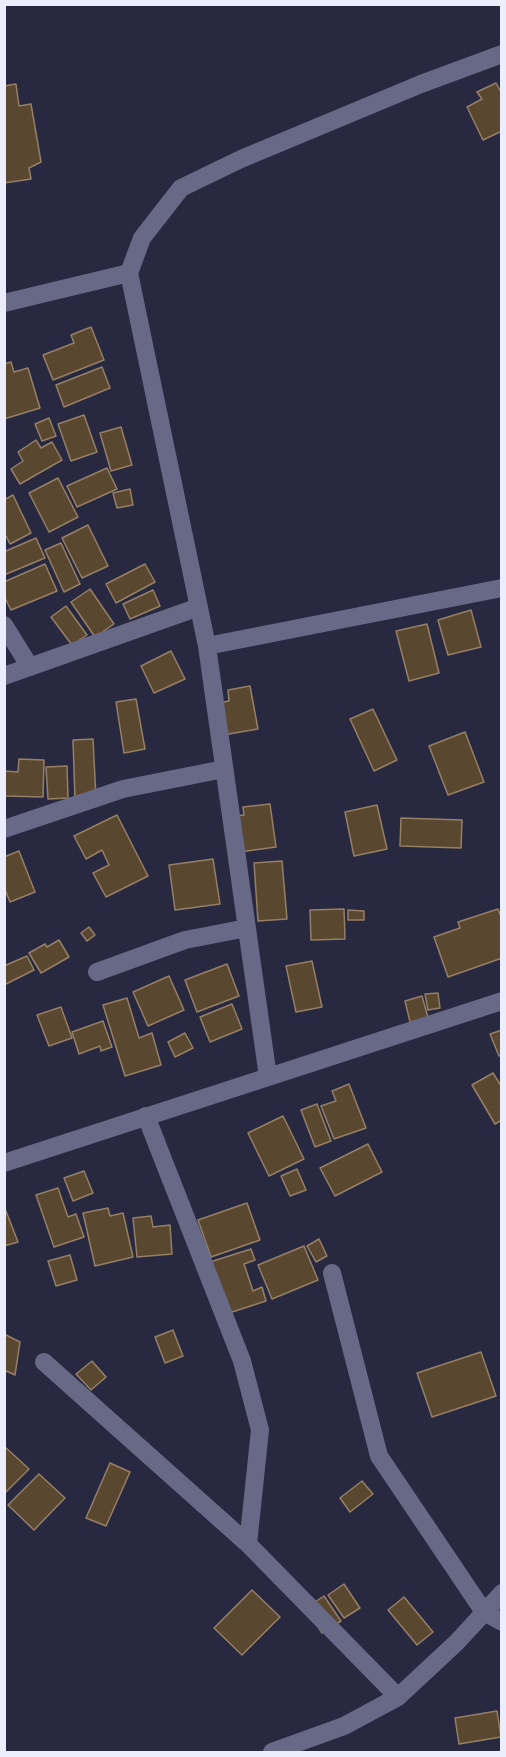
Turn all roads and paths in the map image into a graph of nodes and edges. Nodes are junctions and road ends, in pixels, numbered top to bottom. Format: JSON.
{"nodes":[{"id":1,"x":501,"y":54,"type":"edge"},
{"id":2,"x":129,"y":273,"type":"junction"},
{"id":3,"x":4,"y":303,"type":"edge"},
{"id":4,"x":501,"y":588,"type":"edge"},
{"id":5,"x":199,"y":607,"type":"junction"},
{"id":6,"x":4,"y":625,"type":"edge"},
{"id":7,"x":207,"y":646,"type":"junction"},
{"id":8,"x":30,"y":667,"type":"junction"},
{"id":9,"x":4,"y":676,"type":"edge"},
{"id":10,"x":224,"y":769,"type":"junction"},
{"id":11,"x":4,"y":829,"type":"edge"},
{"id":12,"x":247,"y":928,"type":"junction"},
{"id":13,"x":97,"y":972,"type":"dead end"},
{"id":14,"x":501,"y":1001,"type":"edge"},
{"id":15,"x":268,"y":1077,"type":"junction"},
{"id":16,"x":146,"y":1116,"type":"junction"},
{"id":17,"x":4,"y":1162,"type":"edge"},
{"id":18,"x":332,"y":1273,"type":"dead end"},
{"id":19,"x":44,"y":1362,"type":"dead end"},
{"id":20,"x":248,"y":1544,"type":"junction"},
{"id":21,"x":501,"y":1593,"type":"edge"},
{"id":22,"x":484,"y":1612,"type":"junction"},
{"id":23,"x":501,"y":1622,"type":"edge"},
{"id":24,"x":398,"y":1697,"type":"junction"},
{"id":25,"x":272,"y":1752,"type":"edge"}],
"edges":[{"from":1,"to":2,"type":"street"},
{"from":2,"to":3,"type":"street"},
{"from":2,"to":5,"type":"street"},
{"from":4,"to":7,"type":"street"},
{"from":5,"to":7,"type":"street"},
{"from":5,"to":8,"type":"street"},
{"from":6,"to":8,"type":"street"},
{"from":7,"to":10,"type":"street"},
{"from":8,"to":9,"type":"street"},
{"from":10,"to":11,"type":"street"},
{"from":10,"to":12,"type":"street"},
{"from":12,"to":13,"type":"street"},
{"from":12,"to":15,"type":"street"},
{"from":14,"to":15,"type":"street"},
{"from":15,"to":16,"type":"street"},
{"from":16,"to":17,"type":"street"},
{"from":16,"to":20,"type":"street"},
{"from":18,"to":22,"type":"street"},
{"from":19,"to":20,"type":"street"},
{"from":20,"to":24,"type":"street"},
{"from":21,"to":22,"type":"street"},
{"from":22,"to":23,"type":"street"},
{"from":22,"to":24,"type":"street"},
{"from":24,"to":25,"type":"street"}]}
